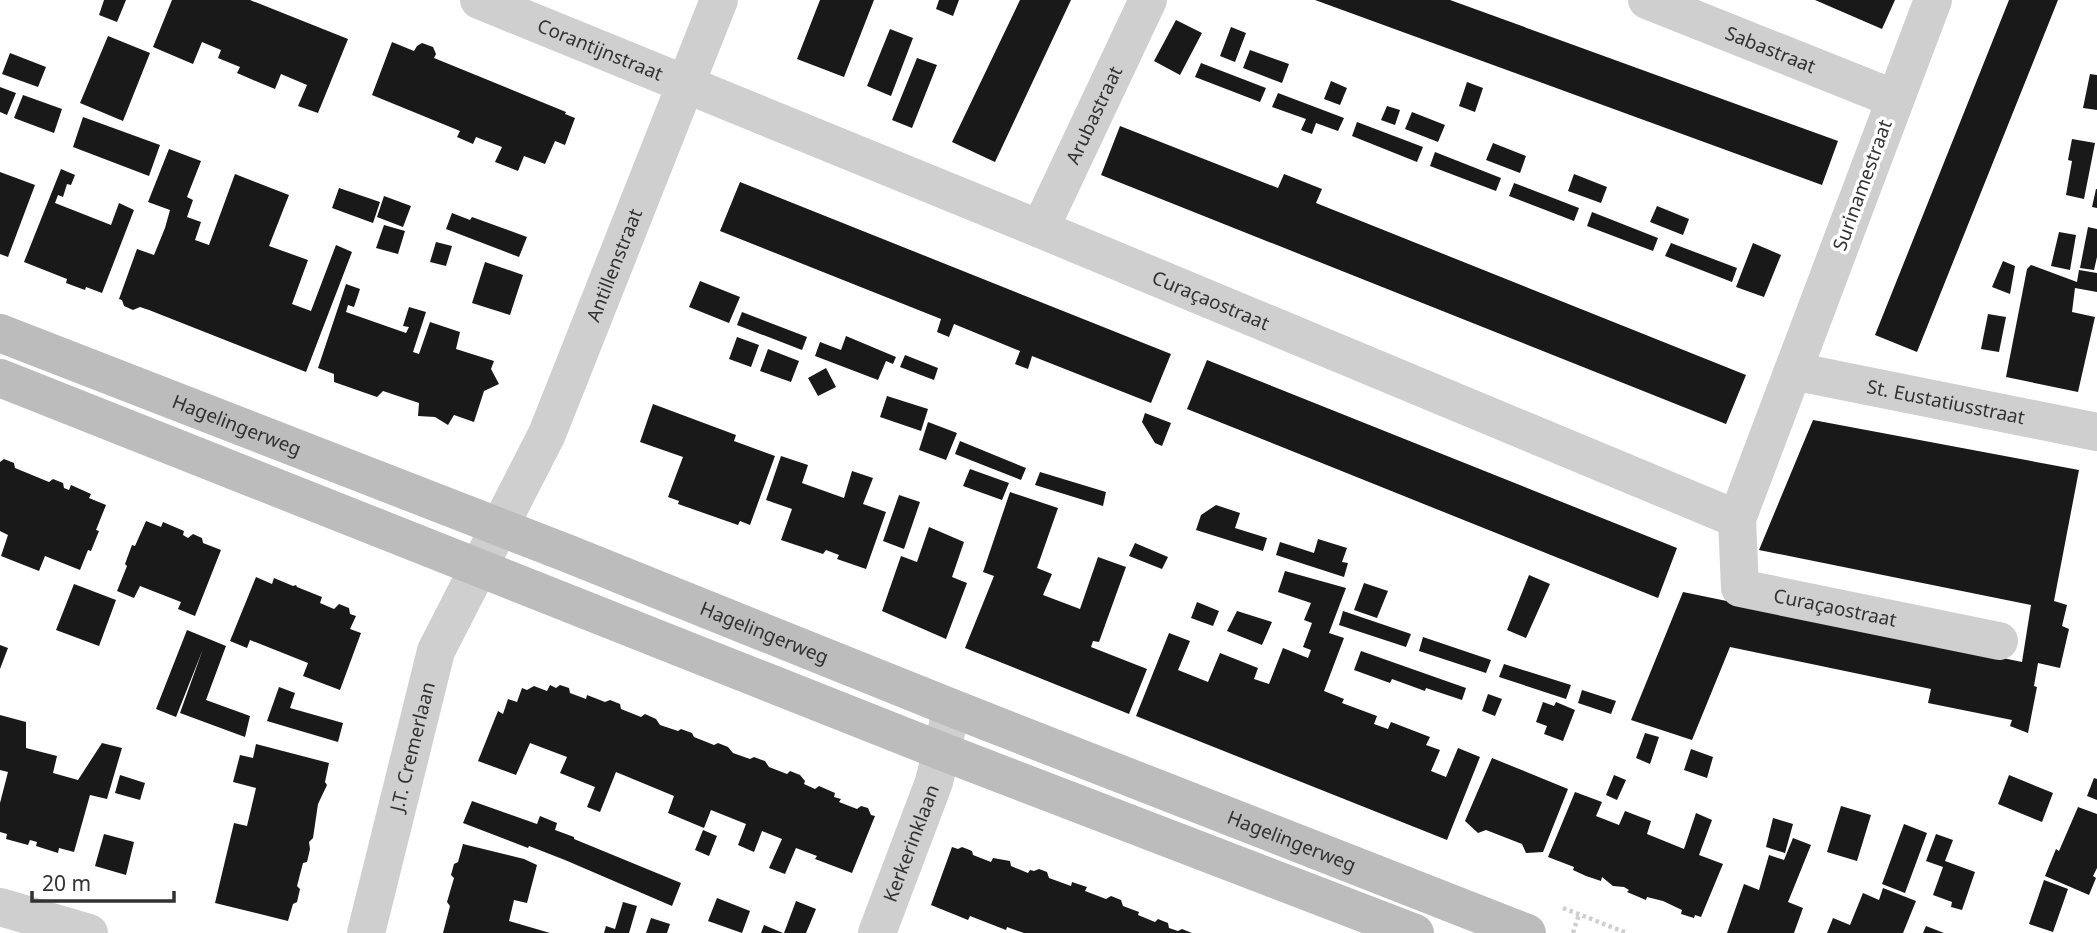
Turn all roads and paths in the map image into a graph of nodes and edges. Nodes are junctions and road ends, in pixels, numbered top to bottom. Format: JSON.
{"nodes":[{"id":1,"x":479,"y":0,"type":"edge"},
{"id":2,"x":719,"y":0,"type":"edge"},
{"id":3,"x":1148,"y":0,"type":"edge"},
{"id":4,"x":1647,"y":0,"type":"edge"},
{"id":5,"x":1933,"y":0,"type":"edge"},
{"id":6,"x":684,"y":85,"type":"junction"},
{"id":7,"x":1895,"y":99,"type":"junction"},
{"id":8,"x":1040,"y":229,"type":"junction"},
{"id":9,"x":0,"y":333,"type":"edge"},
{"id":10,"x":1793,"y":371,"type":"junction"},
{"id":11,"x":0,"y":379,"type":"edge"},
{"id":12,"x":2097,"y":432,"type":"edge"},
{"id":13,"x":1737,"y":519,"type":"junction"},
{"id":14,"x":500,"y":527,"type":"junction"},
{"id":15,"x":479,"y":568,"type":"junction"},
{"id":16,"x":1998,"y":641,"type":"dead end"},
{"id":17,"x":952,"y":708,"type":"junction"},
{"id":18,"x":941,"y":751,"type":"junction"},
{"id":19,"x":0,"y":908,"type":"edge"},
{"id":20,"x":1579,"y":914,"type":"dead end"},
{"id":21,"x":89,"y":933,"type":"edge"},
{"id":22,"x":366,"y":933,"type":"edge"},
{"id":23,"x":877,"y":933,"type":"edge"},
{"id":24,"x":1415,"y":933,"type":"edge"},
{"id":25,"x":1527,"y":933,"type":"edge"},
{"id":26,"x":1573,"y":933,"type":"edge"}],
"edges":[{"from":1,"to":6,"type":"street","name":"Corantijnstraat"},
{"from":2,"to":6,"type":"street","name":"Antillenstraat"},
{"from":3,"to":8,"type":"street","name":"Arubastraat"},
{"from":4,"to":7,"type":"street","name":"Sabastraat"},
{"from":5,"to":7,"type":"street","name":"Surinamestraat"},
{"from":6,"to":8,"type":"street","name":"Curaçaostraat"},
{"from":6,"to":14,"type":"street","name":"Antillenstraat"},
{"from":7,"to":10,"type":"street","name":"Surinamestraat"},
{"from":8,"to":13,"type":"street","name":"Curaçaostraat"},
{"from":9,"to":14,"type":"main road","name":"Hagelingerweg"},
{"from":10,"to":12,"type":"street","name":"St. Eustatiusstraat"},
{"from":10,"to":13,"type":"street","name":"Curaçaostraat"},
{"from":11,"to":15,"type":"main road"},
{"from":13,"to":16,"type":"street","name":"Curaçaostraat"},
{"from":14,"to":15,"type":"street","name":"Antillenstraat"},
{"from":14,"to":17,"type":"main road","name":"Hagelingerweg"},
{"from":15,"to":18,"type":"main road"},
{"from":15,"to":22,"type":"street","name":"J.T. Cremerlaan"},
{"from":17,"to":18,"type":"street","name":"Kerkerinklaan"},
{"from":17,"to":25,"type":"main road","name":"Hagelingerweg"},
{"from":18,"to":23,"type":"street","name":"Kerkerinklaan"},
{"from":18,"to":24,"type":"main road"},
{"from":19,"to":21,"type":"street"},
{"from":20,"to":26,"type":"path"}]}
